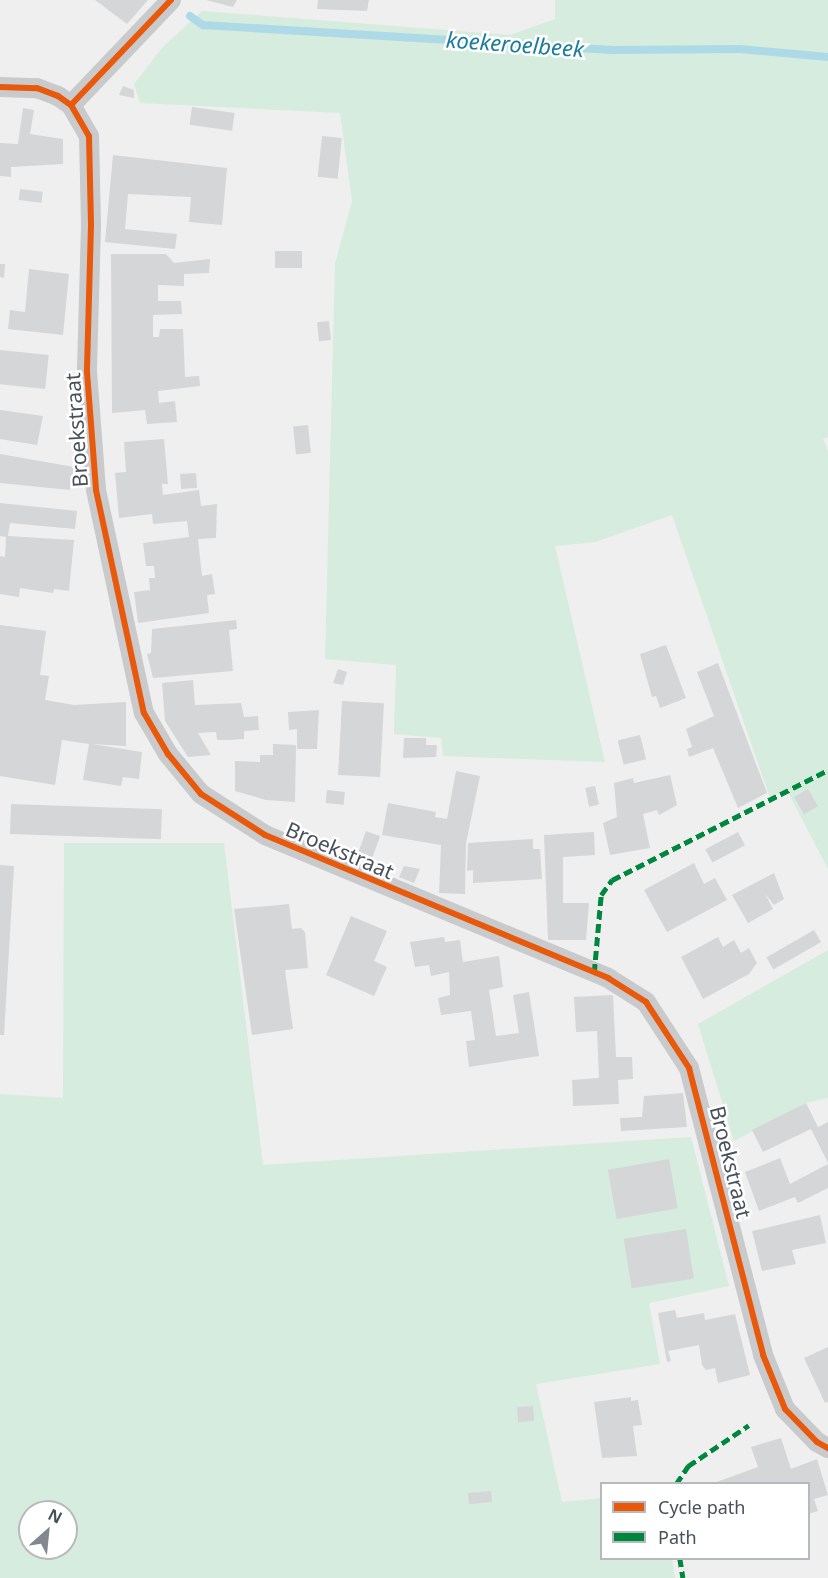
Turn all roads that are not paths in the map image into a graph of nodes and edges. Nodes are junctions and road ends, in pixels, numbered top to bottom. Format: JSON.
{"nodes":[{"id":1,"x":171,"y":0,"type":"edge"},
{"id":2,"x":0,"y":87,"type":"edge"},
{"id":3,"x":71,"y":105,"type":"junction"},
{"id":4,"x":828,"y":1448,"type":"edge"}],
"edges":[{"from":1,"to":3,"type":"street"},
{"from":2,"to":3,"type":"street"},
{"from":3,"to":4,"type":"street","name":"Broekstraat"}]}
